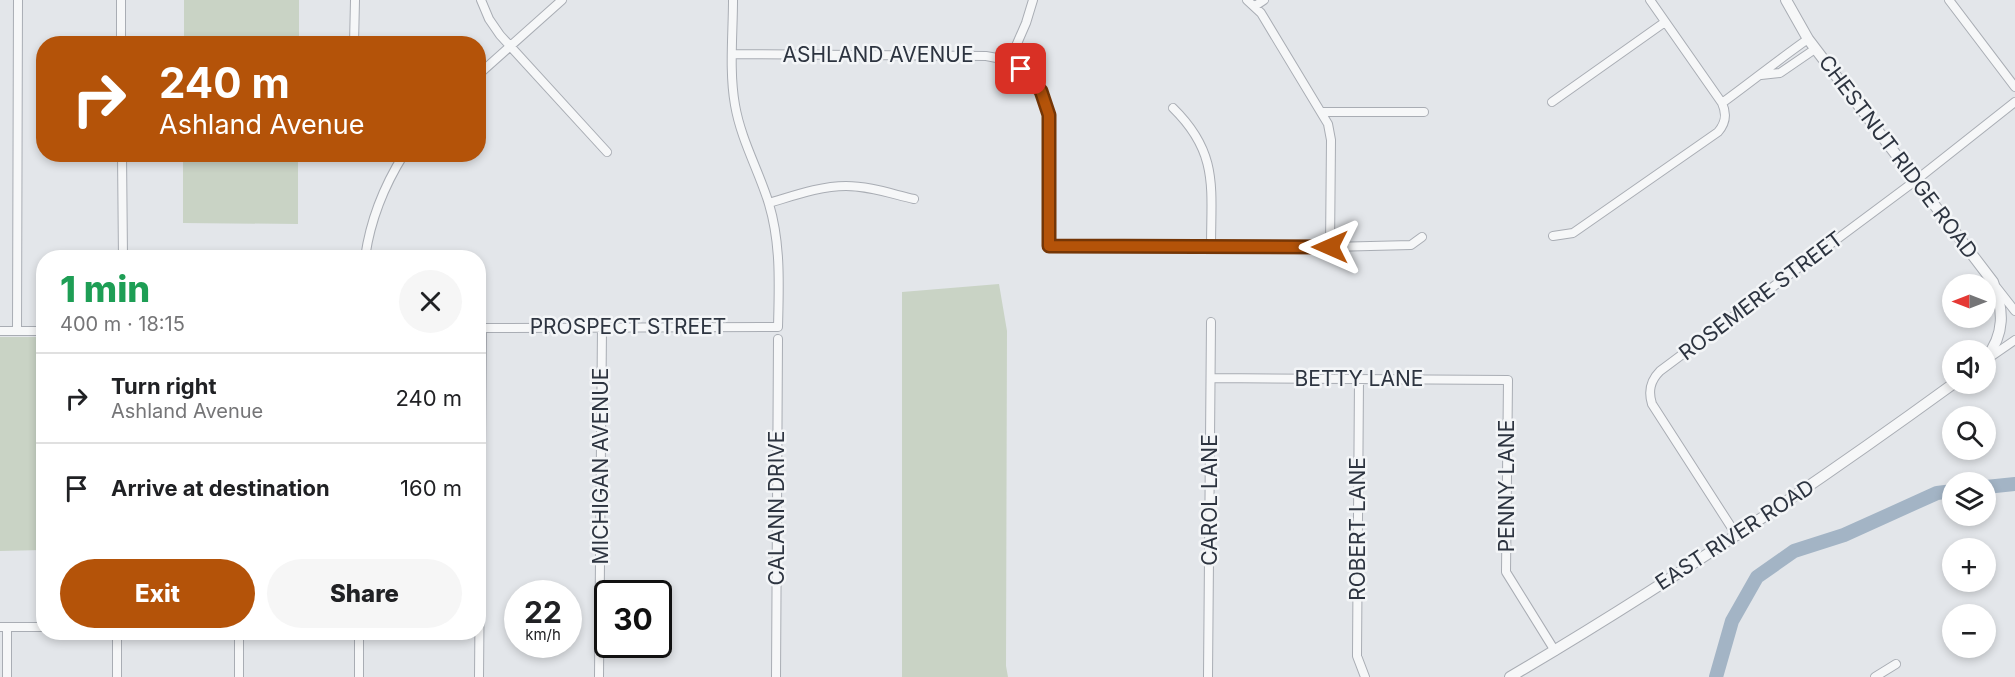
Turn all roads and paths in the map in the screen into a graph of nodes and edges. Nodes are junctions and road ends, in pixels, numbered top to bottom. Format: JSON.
{"nodes":[{"id":1,"x":18,"y":0,"type":"edge"},
{"id":2,"x":121,"y":0,"type":"edge"},
{"id":3,"x":355,"y":0,"type":"edge"},
{"id":4,"x":481,"y":0,"type":"edge"},
{"id":5,"x":562,"y":0,"type":"edge"},
{"id":6,"x":733,"y":0,"type":"edge"},
{"id":7,"x":1033,"y":0,"type":"edge"},
{"id":8,"x":1247,"y":0,"type":"edge"},
{"id":9,"x":1264,"y":0,"type":"edge"},
{"id":10,"x":1650,"y":0,"type":"edge"},
{"id":11,"x":1786,"y":0,"type":"edge"},
{"id":12,"x":1949,"y":0,"type":"edge"},
{"id":13,"x":1255,"y":6,"type":"junction"},
{"id":14,"x":1665,"y":22,"type":"junction"},
{"id":15,"x":121,"y":36,"type":"edge"},
{"id":16,"x":354,"y":36,"type":"edge"},
{"id":17,"x":1808,"y":39,"type":"junction"},
{"id":18,"x":510,"y":46,"type":"junction"},
{"id":19,"x":1815,"y":49,"type":"junction"},
{"id":20,"x":732,"y":54,"type":"junction"},
{"id":21,"x":1009,"y":62,"type":"junction"},
{"id":22,"x":486,"y":68,"type":"edge"},
{"id":23,"x":1761,"y":75,"type":"junction"},
{"id":24,"x":2015,"y":87,"type":"edge"},
{"id":25,"x":1552,"y":102,"type":"dead end"},
{"id":26,"x":2015,"y":102,"type":"edge"},
{"id":27,"x":1722,"y":104,"type":"junction"},
{"id":28,"x":1173,"y":108,"type":"dead end"},
{"id":29,"x":1322,"y":112,"type":"junction"},
{"id":30,"x":1424,"y":112,"type":"dead end"},
{"id":31,"x":607,"y":152,"type":"dead end"},
{"id":32,"x":122,"y":162,"type":"edge"},
{"id":33,"x":400,"y":162,"type":"edge"},
{"id":34,"x":1916,"y":181,"type":"junction"},
{"id":35,"x":914,"y":199,"type":"dead end"},
{"id":36,"x":768,"y":203,"type":"junction"},
{"id":37,"x":1553,"y":236,"type":"dead end"},
{"id":38,"x":1422,"y":237,"type":"dead end"},
{"id":39,"x":1211,"y":247,"type":"junction"},
{"id":40,"x":1330,"y":247,"type":"junction"},
{"id":41,"x":123,"y":250,"type":"edge"},
{"id":42,"x":367,"y":250,"type":"edge"},
{"id":43,"x":1987,"y":274,"type":"edge"},
{"id":44,"x":1996,"y":286,"type":"edge"},
{"id":45,"x":1996,"y":290,"type":"edge"},
{"id":46,"x":2015,"y":311,"type":"edge"},
{"id":47,"x":1211,"y":322,"type":"dead end"},
{"id":48,"x":602,"y":327,"type":"junction"},
{"id":49,"x":486,"y":328,"type":"edge"},
{"id":50,"x":0,"y":331,"type":"edge"},
{"id":51,"x":16,"y":331,"type":"junction"},
{"id":52,"x":36,"y":331,"type":"edge"},
{"id":53,"x":778,"y":339,"type":"dead end"},
{"id":54,"x":2015,"y":340,"type":"edge"},
{"id":55,"x":1996,"y":341,"type":"edge"},
{"id":56,"x":1996,"y":352,"type":"edge"},
{"id":57,"x":1211,"y":378,"type":"junction"},
{"id":58,"x":1359,"y":379,"type":"junction"},
{"id":59,"x":1508,"y":380,"type":"joint"},
{"id":60,"x":1942,"y":392,"type":"edge"},
{"id":61,"x":1737,"y":536,"type":"junction"},
{"id":62,"x":4,"y":627,"type":"edge"},
{"id":63,"x":36,"y":627,"type":"edge"},
{"id":64,"x":117,"y":640,"type":"edge"},
{"id":65,"x":239,"y":640,"type":"edge"},
{"id":66,"x":359,"y":640,"type":"edge"},
{"id":67,"x":479,"y":640,"type":"edge"},
{"id":68,"x":1555,"y":651,"type":"junction"},
{"id":69,"x":1896,"y":664,"type":"dead end"},
{"id":70,"x":8,"y":677,"type":"edge"},
{"id":71,"x":117,"y":677,"type":"edge"},
{"id":72,"x":239,"y":677,"type":"edge"},
{"id":73,"x":359,"y":677,"type":"edge"},
{"id":74,"x":479,"y":677,"type":"edge"},
{"id":75,"x":599,"y":677,"type":"edge"},
{"id":76,"x":776,"y":677,"type":"edge"},
{"id":77,"x":1208,"y":677,"type":"edge"},
{"id":78,"x":1365,"y":677,"type":"edge"},
{"id":79,"x":1510,"y":677,"type":"edge"},
{"id":80,"x":1875,"y":677,"type":"edge"}],
"edges":[{"from":1,"to":51,"type":"street"},
{"from":2,"to":15,"type":"street"},
{"from":3,"to":16,"type":"street"},
{"from":4,"to":18,"type":"street"},
{"from":5,"to":18,"type":"street"},
{"from":6,"to":20,"type":"street"},
{"from":7,"to":21,"type":"street"},
{"from":8,"to":13,"type":"street"},
{"from":9,"to":13,"type":"street"},
{"from":10,"to":14,"type":"street"},
{"from":11,"to":17,"type":"street","name":"CHESTNUT RIDGE ROAD"},
{"from":12,"to":24,"type":"street"},
{"from":13,"to":29,"type":"street"},
{"from":14,"to":25,"type":"street"},
{"from":14,"to":27,"type":"street"},
{"from":17,"to":19,"type":"street","name":"CHESTNUT RIDGE ROAD"},
{"from":17,"to":23,"type":"street"},
{"from":18,"to":22,"type":"street"},
{"from":18,"to":31,"type":"street"},
{"from":19,"to":23,"type":"street"},
{"from":19,"to":34,"type":"street","name":"CHESTNUT RIDGE ROAD"},
{"from":20,"to":21,"type":"street","name":"ASHLAND AVENUE"},
{"from":20,"to":36,"type":"street"},
{"from":21,"to":39,"type":"street","name":"ASHLAND AVENUE"},
{"from":23,"to":27,"type":"street"},
{"from":26,"to":34,"type":"street","name":"ROSEMERE STREET"},
{"from":27,"to":37,"type":"street"},
{"from":28,"to":39,"type":"street"},
{"from":29,"to":30,"type":"street"},
{"from":29,"to":40,"type":"street"},
{"from":32,"to":41,"type":"street"},
{"from":33,"to":42,"type":"street"},
{"from":34,"to":43,"type":"street","name":"CHESTNUT RIDGE ROAD"},
{"from":34,"to":61,"type":"street","name":"ROSEMERE STREET"},
{"from":35,"to":36,"type":"street"},
{"from":36,"to":48,"type":"street","name":"PROSPECT STREET"},
{"from":38,"to":40,"type":"street","name":"ASHLAND AVENUE"},
{"from":39,"to":40,"type":"street","name":"ASHLAND AVENUE"},
{"from":44,"to":46,"type":"street","name":"CHESTNUT RIDGE ROAD"},
{"from":45,"to":55,"type":"street"},
{"from":47,"to":57,"type":"street","name":"CAROL LANE"},
{"from":48,"to":49,"type":"street","name":"PROSPECT STREET"},
{"from":48,"to":75,"type":"street","name":"MICHIGAN AVENUE"},
{"from":50,"to":51,"type":"street"},
{"from":51,"to":52,"type":"street"},
{"from":53,"to":76,"type":"street","name":"CALANN DRIVE"},
{"from":54,"to":56,"type":"street"},
{"from":57,"to":58,"type":"street","name":"BETTY LANE"},
{"from":57,"to":77,"type":"street","name":"CAROL LANE"},
{"from":58,"to":59,"type":"street","name":"BETTY LANE"},
{"from":58,"to":78,"type":"street","name":"ROBERT LANE"},
{"from":59,"to":68,"type":"street","name":"PENNY LANE"},
{"from":60,"to":61,"type":"street","name":"EAST RIVER ROAD"},
{"from":61,"to":68,"type":"street","name":"EAST RIVER ROAD"},
{"from":62,"to":63,"type":"street"},
{"from":62,"to":70,"type":"street"},
{"from":64,"to":71,"type":"street"},
{"from":65,"to":72,"type":"street"},
{"from":66,"to":73,"type":"street"},
{"from":67,"to":74,"type":"street"},
{"from":68,"to":79,"type":"street","name":"EAST RIVER ROAD"},
{"from":69,"to":80,"type":"street"}]}
